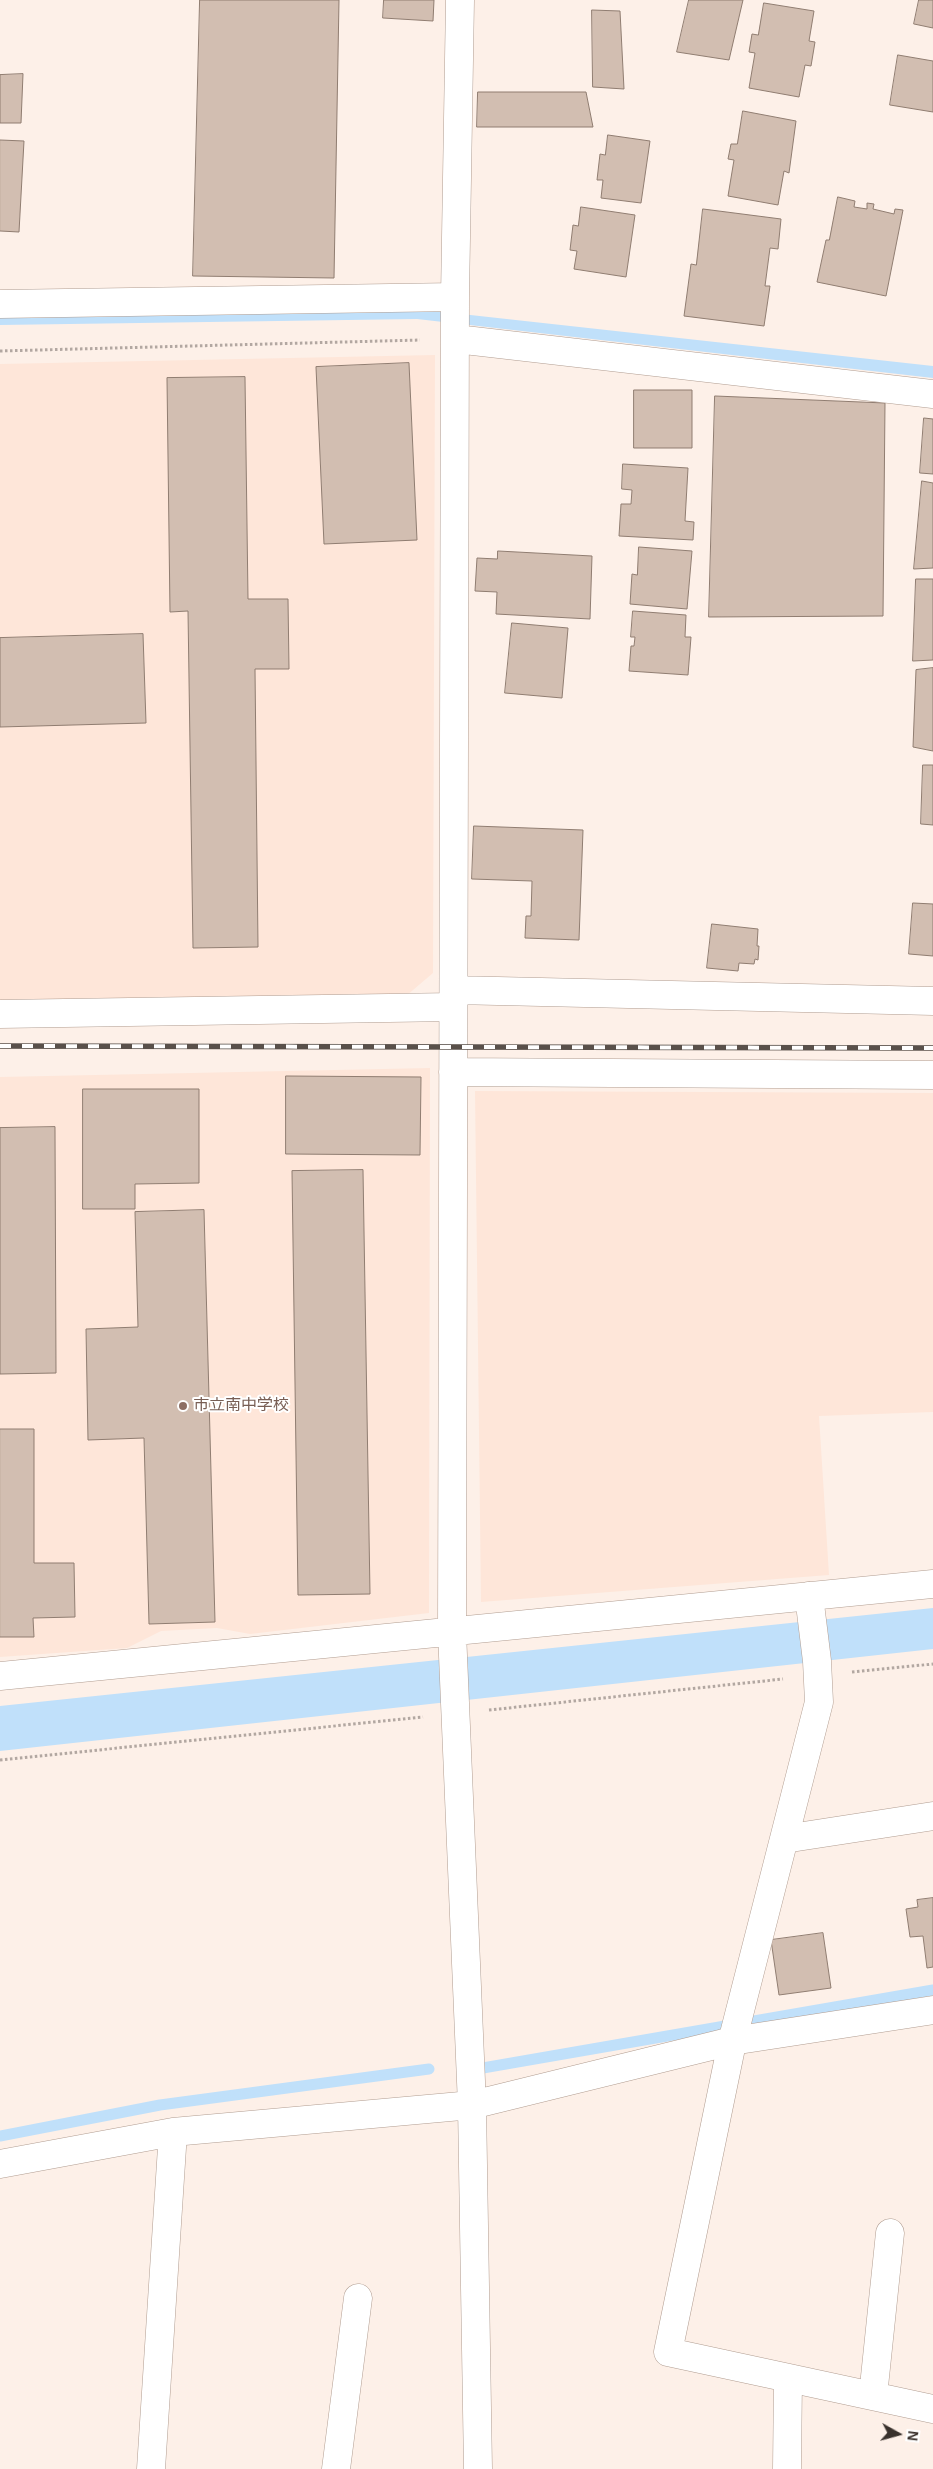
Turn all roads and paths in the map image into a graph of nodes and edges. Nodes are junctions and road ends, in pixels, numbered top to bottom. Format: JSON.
{"nodes":[{"id":1,"x":460,"y":0,"type":"edge"},
{"id":2,"x":0,"y":304,"type":"edge"},
{"id":3,"x":456,"y":319,"type":"junction"},
{"id":4,"x":0,"y":351,"type":"edge"},
{"id":5,"x":933,"y":394,"type":"edge"},
{"id":6,"x":453,"y":999,"type":"junction"},
{"id":7,"x":933,"y":1001,"type":"edge"},
{"id":8,"x":0,"y":1014,"type":"edge"},
{"id":9,"x":453,"y":1072,"type":"junction"},
{"id":10,"x":933,"y":1075,"type":"edge"},
{"id":11,"x":933,"y":1584,"type":"edge"},
{"id":12,"x":810,"y":1608,"type":"junction"},
{"id":13,"x":453,"y":1642,"type":"junction"},
{"id":14,"x":0,"y":1676,"type":"edge"},
{"id":15,"x":933,"y":1816,"type":"edge"},
{"id":16,"x":784,"y":1840,"type":"junction"},
{"id":17,"x":933,"y":2010,"type":"edge"},
{"id":18,"x":732,"y":2039,"type":"junction"},
{"id":19,"x":472,"y":2105,"type":"junction"},
{"id":20,"x":174,"y":2132,"type":"junction"},
{"id":21,"x":0,"y":2164,"type":"edge"},
{"id":22,"x":890,"y":2233,"type":"dead end"},
{"id":23,"x":358,"y":2298,"type":"dead end"},
{"id":24,"x":788,"y":2378,"type":"junction"},
{"id":25,"x":873,"y":2396,"type":"junction"},
{"id":26,"x":933,"y":2409,"type":"edge"},
{"id":27,"x":151,"y":2469,"type":"edge"},
{"id":28,"x":336,"y":2469,"type":"edge"},
{"id":29,"x":478,"y":2469,"type":"edge"},
{"id":30,"x":787,"y":2469,"type":"edge"}],
"edges":[{"from":1,"to":3,"type":"street"},
{"from":2,"to":3,"type":"street"},
{"from":3,"to":4,"type":"path"},
{"from":3,"to":5,"type":"street"},
{"from":3,"to":6,"type":"street"},
{"from":6,"to":7,"type":"street"},
{"from":6,"to":8,"type":"street"},
{"from":6,"to":9,"type":"street"},
{"from":9,"to":10,"type":"street"},
{"from":9,"to":13,"type":"street"},
{"from":11,"to":12,"type":"street"},
{"from":12,"to":13,"type":"street"},
{"from":12,"to":16,"type":"street"},
{"from":13,"to":14,"type":"street"},
{"from":13,"to":19,"type":"street"},
{"from":15,"to":16,"type":"street"},
{"from":16,"to":18,"type":"street"},
{"from":17,"to":18,"type":"street"},
{"from":18,"to":19,"type":"street"},
{"from":18,"to":24,"type":"street"},
{"from":19,"to":20,"type":"street"},
{"from":19,"to":29,"type":"street"},
{"from":20,"to":21,"type":"street"},
{"from":20,"to":27,"type":"street"},
{"from":22,"to":25,"type":"street"},
{"from":23,"to":28,"type":"street"},
{"from":24,"to":25,"type":"street"},
{"from":24,"to":30,"type":"street"},
{"from":25,"to":26,"type":"street"}]}
